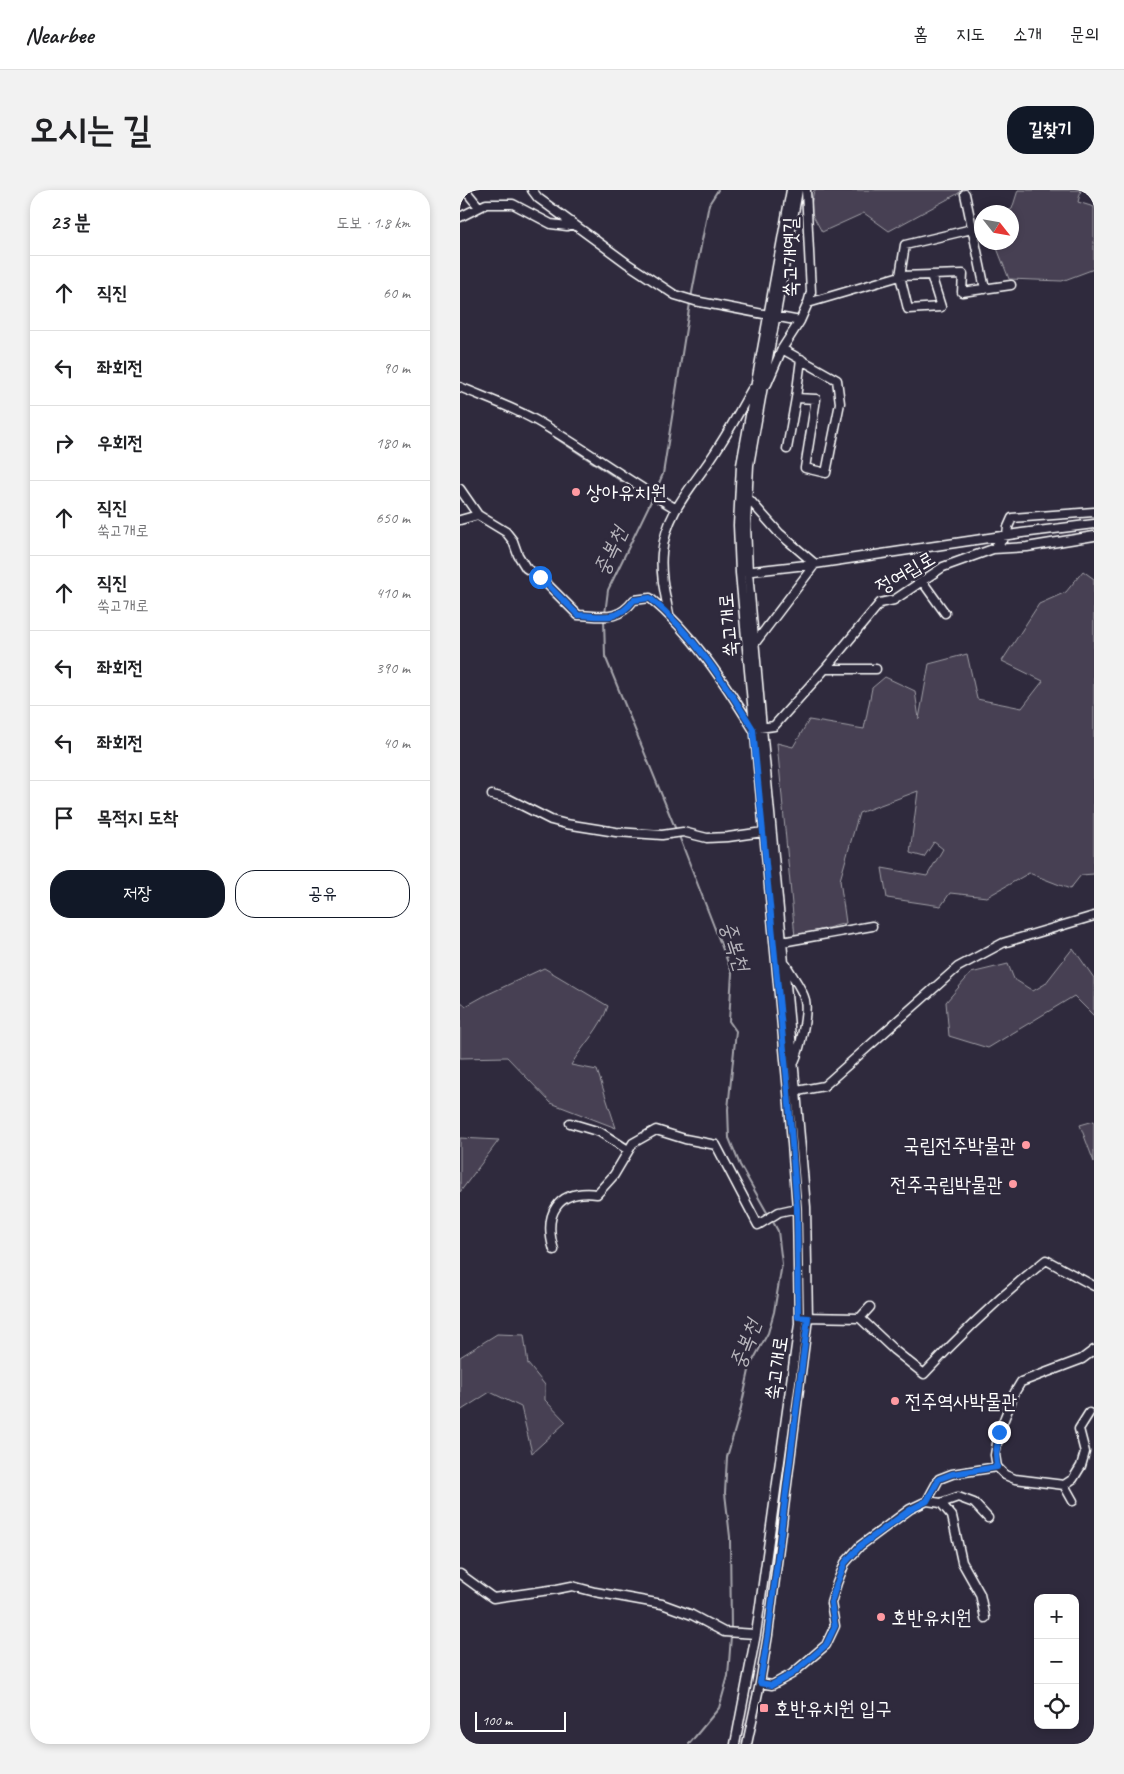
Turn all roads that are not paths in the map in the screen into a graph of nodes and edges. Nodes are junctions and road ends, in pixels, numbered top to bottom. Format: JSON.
{"nodes":[{"id":1,"x":465,"y":190,"type":"edge"},
{"id":2,"x":532,"y":190,"type":"edge"},
{"id":3,"x":791,"y":190,"type":"edge"},
{"id":4,"x":798,"y":190,"type":"edge"},
{"id":5,"x":806,"y":190,"type":"edge"},
{"id":6,"x":965,"y":194,"type":"dead end"},
{"id":7,"x":479,"y":207,"type":"junction"},
{"id":8,"x":460,"y":217,"type":"edge"},
{"id":9,"x":574,"y":224,"type":"junction"},
{"id":10,"x":972,"y":229,"type":"junction"},
{"id":11,"x":931,"y":275,"type":"junction"},
{"id":12,"x":900,"y":276,"type":"junction"},
{"id":13,"x":1011,"y":285,"type":"dead end"},
{"id":14,"x":985,"y":289,"type":"junction"},
{"id":15,"x":808,"y":303,"type":"junction"},
{"id":16,"x":772,"y":316,"type":"junction"},
{"id":17,"x":800,"y":320,"type":"junction"},
{"id":18,"x":782,"y":349,"type":"junction"},
{"id":19,"x":801,"y":359,"type":"junction"},
{"id":20,"x":755,"y":383,"type":"junction"},
{"id":21,"x":460,"y":387,"type":"edge"},
{"id":22,"x":762,"y":395,"type":"junction"},
{"id":23,"x":796,"y":398,"type":"junction"},
{"id":24,"x":787,"y":449,"type":"dead end"},
{"id":25,"x":460,"y":489,"type":"edge"},
{"id":26,"x":747,"y":496,"type":"junction"},
{"id":27,"x":675,"y":508,"type":"junction"},
{"id":28,"x":1094,"y":512,"type":"edge"},
{"id":29,"x":478,"y":515,"type":"junction"},
{"id":30,"x":460,"y":520,"type":"edge"},
{"id":31,"x":1094,"y":524,"type":"edge"},
{"id":32,"x":1007,"y":535,"type":"junction"},
{"id":33,"x":1094,"y":536,"type":"edge"},
{"id":34,"x":993,"y":549,"type":"junction"},
{"id":35,"x":815,"y":564,"type":"junction"},
{"id":36,"x":744,"y":572,"type":"junction"},
{"id":37,"x":922,"y":581,"type":"junction"},
{"id":38,"x":945,"y":613,"type":"dead end"},
{"id":39,"x":669,"y":614,"type":"junction"},
{"id":40,"x":754,"y":642,"type":"junction"},
{"id":41,"x":825,"y":669,"type":"junction"},
{"id":42,"x":876,"y":669,"type":"dead end"},
{"id":43,"x":758,"y":729,"type":"junction"},
{"id":44,"x":492,"y":795,"type":"dead end"},
{"id":45,"x":763,"y":832,"type":"junction"},
{"id":46,"x":1094,"y":916,"type":"edge"},
{"id":47,"x":872,"y":926,"type":"dead end"},
{"id":48,"x":782,"y":942,"type":"junction"},
{"id":49,"x":784,"y":963,"type":"junction"},
{"id":50,"x":794,"y":1064,"type":"junction"},
{"id":51,"x":792,"y":1092,"type":"junction"},
{"id":52,"x":570,"y":1123,"type":"dead end"},
{"id":53,"x":628,"y":1150,"type":"junction"},
{"id":54,"x":797,"y":1208,"type":"junction"},
{"id":55,"x":554,"y":1250,"type":"dead end"},
{"id":56,"x":1094,"y":1286,"type":"edge"},
{"id":57,"x":870,"y":1307,"type":"dead end"},
{"id":58,"x":798,"y":1317,"type":"junction"},
{"id":59,"x":808,"y":1318,"type":"junction"},
{"id":60,"x":860,"y":1318,"type":"junction"},
{"id":61,"x":1094,"y":1350,"type":"edge"},
{"id":62,"x":1089,"y":1413,"type":"dead end"},
{"id":63,"x":997,"y":1467,"type":"junction"},
{"id":64,"x":1064,"y":1485,"type":"junction"},
{"id":65,"x":1073,"y":1500,"type":"dead end"},
{"id":66,"x":927,"y":1501,"type":"junction"},
{"id":67,"x":941,"y":1503,"type":"junction"},
{"id":68,"x":988,"y":1518,"type":"dead end"},
{"id":69,"x":460,"y":1574,"type":"edge"},
{"id":70,"x":985,"y":1618,"type":"dead end"},
{"id":71,"x":756,"y":1634,"type":"junction"},
{"id":72,"x":760,"y":1683,"type":"junction"},
{"id":73,"x":735,"y":1744,"type":"edge"},
{"id":74,"x":746,"y":1744,"type":"edge"}],
"edges":[{"from":1,"to":7,"type":"street"},
{"from":2,"to":9,"type":"street","name":"쑥고개옛길"},
{"from":3,"to":16,"type":"street","name":"쑥고개로"},
{"from":4,"to":16,"type":"street","name":"쑥고개로"},
{"from":5,"to":15,"type":"street","name":"쑥고개옛길"},
{"from":6,"to":10,"type":"street"},
{"from":7,"to":8,"type":"street"},
{"from":7,"to":9,"type":"street"},
{"from":9,"to":16,"type":"street","name":"쑥고개옛길"},
{"from":10,"to":12,"type":"street"},
{"from":10,"to":14,"type":"street"},
{"from":11,"to":12,"type":"street"},
{"from":11,"to":12,"type":"street"},
{"from":11,"to":14,"type":"street"},
{"from":12,"to":15,"type":"street"},
{"from":13,"to":14,"type":"street"},
{"from":15,"to":17,"type":"street","name":"쑥고개옛길"},
{"from":16,"to":17,"type":"street","name":"쑥고개옛길"},
{"from":16,"to":20,"type":"street","name":"쑥고개로"},
{"from":16,"to":22,"type":"street","name":"쑥고개로"},
{"from":17,"to":18,"type":"street"},
{"from":18,"to":19,"type":"street"},
{"from":18,"to":22,"type":"street"},
{"from":19,"to":23,"type":"street"},
{"from":19,"to":23,"type":"street"},
{"from":20,"to":27,"type":"street"},
{"from":20,"to":36,"type":"street","name":"쑥고개로"},
{"from":21,"to":27,"type":"street"},
{"from":22,"to":26,"type":"street","name":"쑥고개로"},
{"from":23,"to":24,"type":"street"},
{"from":25,"to":29,"type":"street"},
{"from":26,"to":35,"type":"street"},
{"from":26,"to":36,"type":"street","name":"쑥고개로"},
{"from":27,"to":39,"type":"street"},
{"from":28,"to":32,"type":"street"},
{"from":29,"to":30,"type":"street"},
{"from":29,"to":39,"type":"street"},
{"from":31,"to":32,"type":"street","name":"정여립로"},
{"from":32,"to":34,"type":"street"},
{"from":32,"to":35,"type":"street","name":"정여립로"},
{"from":33,"to":34,"type":"street","name":"정여립로"},
{"from":34,"to":37,"type":"street","name":"정여립로"},
{"from":35,"to":36,"type":"street","name":"정여립로"},
{"from":35,"to":40,"type":"street"},
{"from":36,"to":40,"type":"street","name":"쑥고개로"},
{"from":36,"to":43,"type":"street","name":"쑥고개로"},
{"from":37,"to":38,"type":"street"},
{"from":37,"to":41,"type":"street","name":"정여립로"},
{"from":39,"to":43,"type":"street"},
{"from":40,"to":43,"type":"street","name":"쑥고개로"},
{"from":41,"to":42,"type":"street"},
{"from":41,"to":43,"type":"street","name":"정여립로"},
{"from":43,"to":45,"type":"street","name":"쑥고개로"},
{"from":43,"to":48,"type":"street","name":"쑥고개로"},
{"from":44,"to":45,"type":"street"},
{"from":45,"to":51,"type":"street","name":"쑥고개로"},
{"from":46,"to":51,"type":"street"},
{"from":47,"to":48,"type":"street"},
{"from":48,"to":49,"type":"street","name":"쑥고개로"},
{"from":49,"to":50,"type":"street","name":"쑥고개로"},
{"from":49,"to":50,"type":"street"},
{"from":50,"to":51,"type":"street","name":"쑥고개로"},
{"from":51,"to":54,"type":"street","name":"쑥고개로"},
{"from":51,"to":59,"type":"street","name":"쑥고개로"},
{"from":52,"to":53,"type":"street"},
{"from":53,"to":54,"type":"street"},
{"from":53,"to":55,"type":"street"},
{"from":54,"to":58,"type":"street","name":"쑥고개로"},
{"from":56,"to":60,"type":"street"},
{"from":57,"to":60,"type":"street"},
{"from":58,"to":59,"type":"street"},
{"from":58,"to":71,"type":"street","name":"쑥고개로"},
{"from":59,"to":60,"type":"street"},
{"from":59,"to":72,"type":"street","name":"쑥고개로"},
{"from":61,"to":63,"type":"street"},
{"from":62,"to":64,"type":"street"},
{"from":63,"to":64,"type":"street"},
{"from":63,"to":66,"type":"street"},
{"from":64,"to":65,"type":"street"},
{"from":66,"to":67,"type":"street"},
{"from":66,"to":72,"type":"street"},
{"from":67,"to":68,"type":"street"},
{"from":67,"to":70,"type":"street"},
{"from":69,"to":71,"type":"street"},
{"from":71,"to":73,"type":"street","name":"쑥고개로"},
{"from":72,"to":74,"type":"street","name":"쑥고개로"}]}
